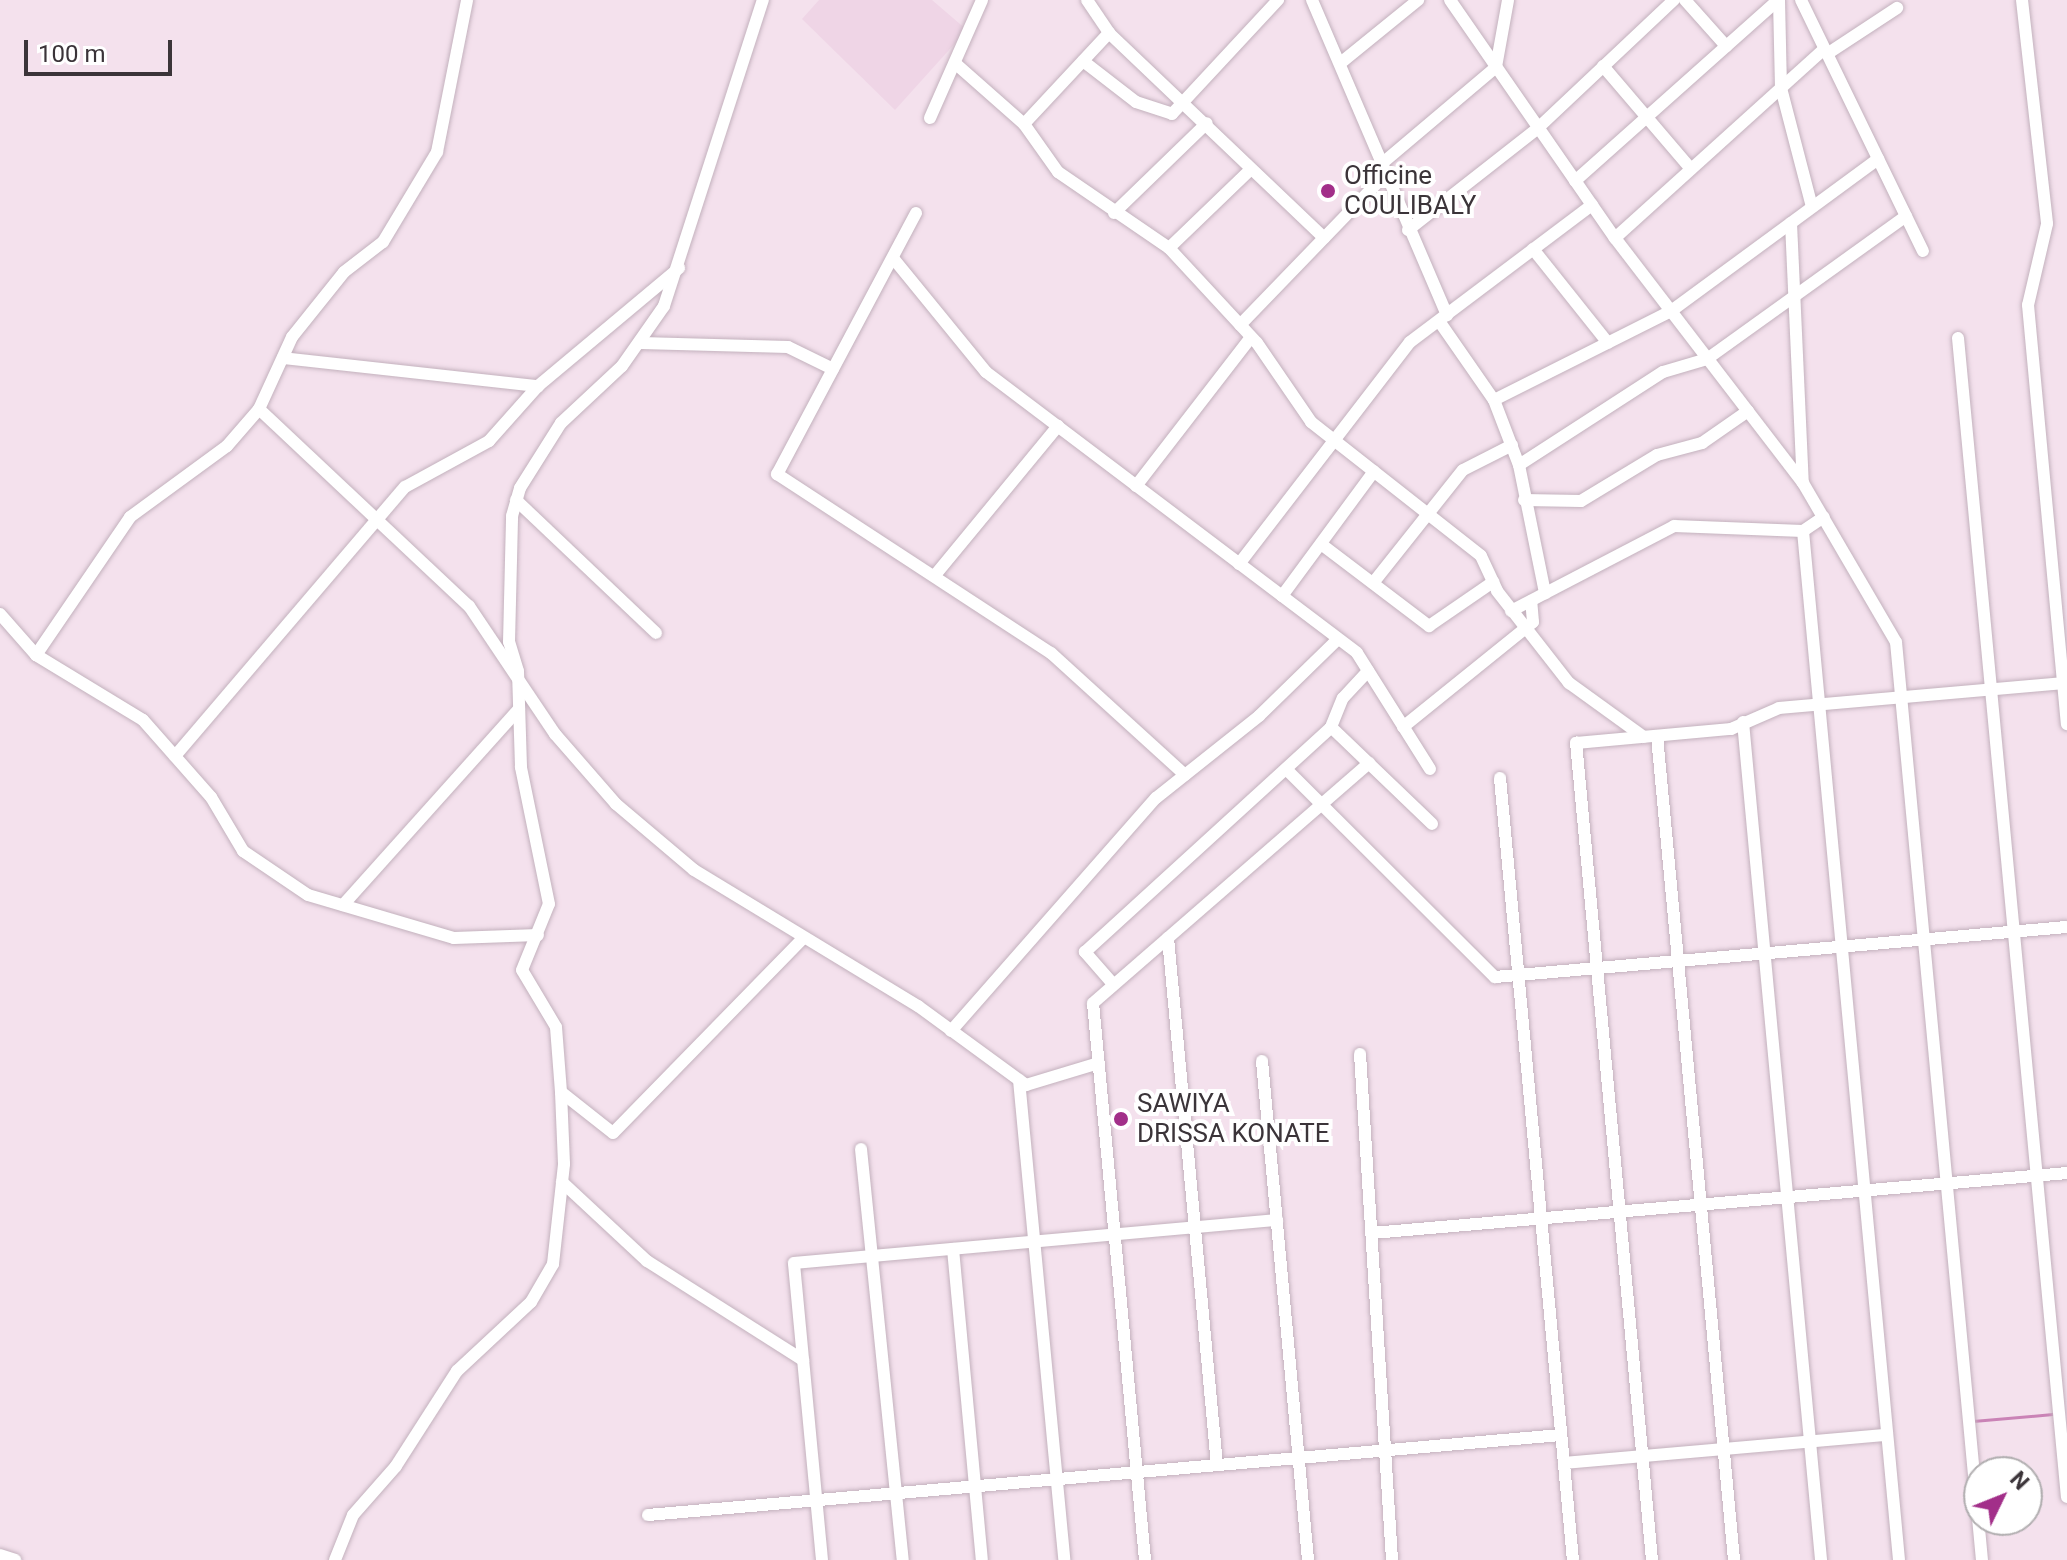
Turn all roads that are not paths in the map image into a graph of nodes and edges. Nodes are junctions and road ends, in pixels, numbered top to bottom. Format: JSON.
{"nodes":[{"id":1,"x":467,"y":0,"type":"edge"},
{"id":2,"x":763,"y":0,"type":"edge"},
{"id":3,"x":982,"y":0,"type":"edge"},
{"id":4,"x":1087,"y":0,"type":"edge"},
{"id":5,"x":1278,"y":0,"type":"edge"},
{"id":6,"x":1312,"y":0,"type":"edge"},
{"id":7,"x":1418,"y":0,"type":"edge"},
{"id":8,"x":1450,"y":0,"type":"edge"},
{"id":9,"x":1508,"y":0,"type":"edge"},
{"id":10,"x":1674,"y":0,"type":"edge"},
{"id":11,"x":1685,"y":0,"type":"edge"},
{"id":12,"x":1778,"y":0,"type":"edge"},
{"id":13,"x":1801,"y":0,"type":"edge"},
{"id":14,"x":2022,"y":0,"type":"edge"},
{"id":15,"x":1897,"y":8,"type":"dead end"},
{"id":16,"x":1109,"y":33,"type":"junction"},
{"id":17,"x":1726,"y":46,"type":"junction"},
{"id":18,"x":1826,"y":51,"type":"junction"},
{"id":19,"x":1083,"y":61,"type":"junction"},
{"id":20,"x":1343,"y":61,"type":"junction"},
{"id":21,"x":956,"y":64,"type":"junction"},
{"id":22,"x":1603,"y":66,"type":"junction"},
{"id":23,"x":1496,"y":67,"type":"junction"},
{"id":24,"x":1781,"y":88,"type":"junction"},
{"id":25,"x":1188,"y":102,"type":"junction"},
{"id":26,"x":1647,"y":117,"type":"junction"},
{"id":27,"x":930,"y":118,"type":"dead end"},
{"id":28,"x":1207,"y":123,"type":"junction"},
{"id":29,"x":1024,"y":124,"type":"junction"},
{"id":30,"x":1538,"y":128,"type":"junction"},
{"id":31,"x":1878,"y":159,"type":"junction"},
{"id":32,"x":1691,"y":169,"type":"junction"},
{"id":33,"x":1249,"y":171,"type":"junction"},
{"id":34,"x":1381,"y":171,"type":"junction"},
{"id":35,"x":1575,"y":181,"type":"junction"},
{"id":36,"x":1592,"y":205,"type":"junction"},
{"id":37,"x":1812,"y":207,"type":"junction"},
{"id":38,"x":916,"y":213,"type":"dead end"},
{"id":39,"x":1114,"y":213,"type":"junction"},
{"id":40,"x":1906,"y":216,"type":"junction"},
{"id":41,"x":1791,"y":223,"type":"junction"},
{"id":42,"x":1408,"y":230,"type":"junction"},
{"id":43,"x":1324,"y":238,"type":"junction"},
{"id":44,"x":1615,"y":238,"type":"junction"},
{"id":45,"x":1169,"y":248,"type":"junction"},
{"id":46,"x":1533,"y":249,"type":"junction"},
{"id":47,"x":1923,"y":251,"type":"dead end"},
{"id":48,"x":893,"y":258,"type":"junction"},
{"id":49,"x":682,"y":266,"type":"junction"},
{"id":50,"x":1795,"y":296,"type":"junction"},
{"id":51,"x":1671,"y":311,"type":"junction"},
{"id":52,"x":1443,"y":318,"type":"junction"},
{"id":53,"x":1240,"y":325,"type":"junction"},
{"id":54,"x":1251,"y":337,"type":"junction"},
{"id":55,"x":1958,"y":338,"type":"dead end"},
{"id":56,"x":641,"y":343,"type":"junction"},
{"id":57,"x":1608,"y":343,"type":"junction"},
{"id":58,"x":283,"y":358,"type":"junction"},
{"id":59,"x":1707,"y":359,"type":"junction"},
{"id":60,"x":833,"y":369,"type":"junction"},
{"id":61,"x":538,"y":386,"type":"junction"},
{"id":62,"x":1494,"y":400,"type":"junction"},
{"id":63,"x":259,"y":409,"type":"junction"},
{"id":64,"x":1748,"y":411,"type":"junction"},
{"id":65,"x":1058,"y":426,"type":"junction"},
{"id":66,"x":1335,"y":440,"type":"junction"},
{"id":67,"x":1512,"y":445,"type":"junction"},
{"id":68,"x":1519,"y":465,"type":"junction"},
{"id":69,"x":1374,"y":471,"type":"junction"},
{"id":70,"x":1803,"y":483,"type":"junction"},
{"id":71,"x":1136,"y":486,"type":"junction"},
{"id":72,"x":516,"y":500,"type":"junction"},
{"id":73,"x":1524,"y":500,"type":"junction"},
{"id":74,"x":1428,"y":514,"type":"junction"},
{"id":75,"x":380,"y":516,"type":"junction"},
{"id":76,"x":1824,"y":517,"type":"junction"},
{"id":77,"x":1803,"y":531,"type":"junction"},
{"id":78,"x":1321,"y":544,"type":"junction"},
{"id":79,"x":1239,"y":564,"type":"junction"},
{"id":80,"x":936,"y":574,"type":"junction"},
{"id":81,"x":1493,"y":582,"type":"junction"},
{"id":82,"x":1373,"y":583,"type":"junction"},
{"id":83,"x":1545,"y":593,"type":"junction"},
{"id":84,"x":1282,"y":596,"type":"junction"},
{"id":85,"x":1531,"y":601,"type":"junction"},
{"id":86,"x":1511,"y":611,"type":"junction"},
{"id":87,"x":0,"y":614,"type":"edge"},
{"id":88,"x":1524,"y":629,"type":"junction"},
{"id":89,"x":656,"y":633,"type":"dead end"},
{"id":90,"x":1338,"y":639,"type":"junction"},
{"id":91,"x":36,"y":655,"type":"junction"},
{"id":92,"x":518,"y":671,"type":"junction"},
{"id":93,"x":1368,"y":671,"type":"junction"},
{"id":94,"x":2065,"y":683,"type":"edge"},
{"id":95,"x":1991,"y":690,"type":"junction"},
{"id":96,"x":1901,"y":697,"type":"junction"},
{"id":97,"x":1819,"y":705,"type":"junction"},
{"id":98,"x":519,"y":709,"type":"junction"},
{"id":99,"x":1743,"y":722,"type":"junction"},
{"id":100,"x":2067,"y":724,"type":"edge"},
{"id":101,"x":1331,"y":727,"type":"junction"},
{"id":102,"x":1403,"y":727,"type":"junction"},
{"id":103,"x":1657,"y":736,"type":"junction"},
{"id":104,"x":1644,"y":737,"type":"junction"},
{"id":105,"x":175,"y":756,"type":"junction"},
{"id":106,"x":1369,"y":763,"type":"junction"},
{"id":107,"x":1286,"y":769,"type":"junction"},
{"id":108,"x":1430,"y":769,"type":"dead end"},
{"id":109,"x":1185,"y":775,"type":"junction"},
{"id":110,"x":1500,"y":778,"type":"dead end"},
{"id":111,"x":1321,"y":804,"type":"junction"},
{"id":112,"x":1432,"y":824,"type":"dead end"},
{"id":113,"x":343,"y":905,"type":"junction"},
{"id":114,"x":2067,"y":927,"type":"edge"},
{"id":115,"x":2014,"y":932,"type":"junction"},
{"id":116,"x":538,"y":935,"type":"junction"},
{"id":117,"x":803,"y":938,"type":"junction"},
{"id":118,"x":1168,"y":938,"type":"junction"},
{"id":119,"x":1924,"y":939,"type":"junction"},
{"id":120,"x":1842,"y":947,"type":"junction"},
{"id":121,"x":1764,"y":953,"type":"junction"},
{"id":122,"x":1678,"y":961,"type":"junction"},
{"id":123,"x":1597,"y":968,"type":"junction"},
{"id":124,"x":1518,"y":975,"type":"junction"},
{"id":125,"x":1113,"y":984,"type":"junction"},
{"id":126,"x":951,"y":1031,"type":"junction"},
{"id":127,"x":1360,"y":1054,"type":"dead end"},
{"id":128,"x":1262,"y":1061,"type":"dead end"},
{"id":129,"x":1099,"y":1063,"type":"junction"},
{"id":130,"x":1019,"y":1080,"type":"junction"},
{"id":131,"x":561,"y":1092,"type":"junction"},
{"id":132,"x":861,"y":1149,"type":"dead end"},
{"id":133,"x":2067,"y":1173,"type":"edge"},
{"id":134,"x":2036,"y":1175,"type":"junction"},
{"id":135,"x":562,"y":1182,"type":"junction"},
{"id":136,"x":1947,"y":1183,"type":"junction"},
{"id":137,"x":1864,"y":1190,"type":"junction"},
{"id":138,"x":1787,"y":1197,"type":"junction"},
{"id":139,"x":1701,"y":1204,"type":"junction"},
{"id":140,"x":1620,"y":1212,"type":"junction"},
{"id":141,"x":1541,"y":1218,"type":"junction"},
{"id":142,"x":1277,"y":1220,"type":"junction"},
{"id":143,"x":1195,"y":1228,"type":"junction"},
{"id":144,"x":1372,"y":1233,"type":"junction"},
{"id":145,"x":1115,"y":1235,"type":"junction"},
{"id":146,"x":1034,"y":1242,"type":"junction"},
{"id":147,"x":953,"y":1249,"type":"junction"},
{"id":148,"x":871,"y":1256,"type":"junction"},
{"id":149,"x":803,"y":1360,"type":"junction"},
{"id":150,"x":2064,"y":1412,"type":"edge"},
{"id":151,"x":1561,"y":1435,"type":"junction"},
{"id":152,"x":1887,"y":1435,"type":"junction"},
{"id":153,"x":1810,"y":1441,"type":"junction"},
{"id":154,"x":1724,"y":1449,"type":"junction"},
{"id":155,"x":1385,"y":1450,"type":"junction"},
{"id":156,"x":1643,"y":1456,"type":"junction"},
{"id":157,"x":1299,"y":1458,"type":"junction"},
{"id":158,"x":1564,"y":1463,"type":"junction"},
{"id":159,"x":1217,"y":1465,"type":"junction"},
{"id":160,"x":1137,"y":1472,"type":"junction"},
{"id":161,"x":2066,"y":1472,"type":"edge"},
{"id":162,"x":1056,"y":1479,"type":"junction"},
{"id":163,"x":976,"y":1486,"type":"junction"},
{"id":164,"x":898,"y":1492,"type":"junction"},
{"id":165,"x":2067,"y":1497,"type":"edge"},
{"id":166,"x":816,"y":1500,"type":"junction"},
{"id":167,"x":648,"y":1515,"type":"dead end"},
{"id":168,"x":0,"y":1555,"type":"edge"},
{"id":169,"x":15,"y":1560,"type":"edge"},
{"id":170,"x":335,"y":1560,"type":"edge"},
{"id":171,"x":822,"y":1560,"type":"edge"},
{"id":172,"x":903,"y":1560,"type":"edge"},
{"id":173,"x":982,"y":1560,"type":"edge"},
{"id":174,"x":1064,"y":1560,"type":"edge"},
{"id":175,"x":1145,"y":1560,"type":"edge"},
{"id":176,"x":1308,"y":1560,"type":"edge"},
{"id":177,"x":1392,"y":1560,"type":"edge"},
{"id":178,"x":1573,"y":1560,"type":"edge"},
{"id":179,"x":1652,"y":1560,"type":"edge"},
{"id":180,"x":1734,"y":1560,"type":"edge"},
{"id":181,"x":1821,"y":1560,"type":"edge"},
{"id":182,"x":1899,"y":1560,"type":"edge"},
{"id":183,"x":1982,"y":1560,"type":"edge"}],
"edges":[{"from":1,"to":58,"type":"street"},
{"from":2,"to":49,"type":"street"},
{"from":3,"to":21,"type":"street"},
{"from":4,"to":16,"type":"street"},
{"from":5,"to":25,"type":"street"},
{"from":6,"to":20,"type":"street"},
{"from":7,"to":20,"type":"street"},
{"from":8,"to":23,"type":"street"},
{"from":9,"to":23,"type":"street"},
{"from":10,"to":22,"type":"street"},
{"from":11,"to":17,"type":"street"},
{"from":12,"to":17,"type":"street"},
{"from":12,"to":24,"type":"street"},
{"from":13,"to":18,"type":"street"},
{"from":14,"to":94,"type":"street"},
{"from":15,"to":18,"type":"street"},
{"from":16,"to":19,"type":"street"},
{"from":16,"to":25,"type":"street"},
{"from":17,"to":26,"type":"street"},
{"from":18,"to":24,"type":"street"},
{"from":18,"to":31,"type":"street"},
{"from":19,"to":25,"type":"street"},
{"from":19,"to":29,"type":"street"},
{"from":20,"to":34,"type":"street"},
{"from":21,"to":27,"type":"street"},
{"from":21,"to":29,"type":"street"},
{"from":22,"to":26,"type":"street"},
{"from":22,"to":30,"type":"street"},
{"from":23,"to":30,"type":"street"},
{"from":23,"to":34,"type":"street"},
{"from":24,"to":32,"type":"street"},
{"from":24,"to":37,"type":"street"},
{"from":25,"to":28,"type":"street"},
{"from":26,"to":32,"type":"street"},
{"from":26,"to":35,"type":"street"},
{"from":28,"to":33,"type":"street"},
{"from":28,"to":39,"type":"street"},
{"from":29,"to":39,"type":"street"},
{"from":30,"to":35,"type":"street"},
{"from":30,"to":42,"type":"street"},
{"from":31,"to":37,"type":"street"},
{"from":31,"to":40,"type":"street"},
{"from":32,"to":44,"type":"street"},
{"from":33,"to":43,"type":"street"},
{"from":33,"to":45,"type":"street"},
{"from":34,"to":42,"type":"street"},
{"from":34,"to":43,"type":"street"},
{"from":35,"to":36,"type":"street"},
{"from":36,"to":44,"type":"street"},
{"from":36,"to":46,"type":"street"},
{"from":37,"to":41,"type":"street"},
{"from":38,"to":48,"type":"street"},
{"from":39,"to":45,"type":"street"},
{"from":40,"to":47,"type":"street"},
{"from":40,"to":50,"type":"street"},
{"from":41,"to":50,"type":"street"},
{"from":41,"to":51,"type":"street"},
{"from":42,"to":52,"type":"street"},
{"from":43,"to":53,"type":"street"},
{"from":44,"to":51,"type":"street"},
{"from":45,"to":53,"type":"street"},
{"from":46,"to":52,"type":"street"},
{"from":46,"to":57,"type":"street"},
{"from":48,"to":60,"type":"street"},
{"from":48,"to":65,"type":"street"},
{"from":49,"to":56,"type":"street"},
{"from":49,"to":61,"type":"street"},
{"from":50,"to":59,"type":"street"},
{"from":50,"to":70,"type":"street"},
{"from":51,"to":57,"type":"street"},
{"from":51,"to":59,"type":"street"},
{"from":52,"to":62,"type":"street"},
{"from":52,"to":66,"type":"street"},
{"from":53,"to":54,"type":"street"},
{"from":54,"to":66,"type":"street"},
{"from":54,"to":71,"type":"street"},
{"from":55,"to":95,"type":"street"},
{"from":56,"to":60,"type":"street"},
{"from":56,"to":72,"type":"street"},
{"from":57,"to":62,"type":"street"},
{"from":58,"to":61,"type":"street"},
{"from":58,"to":63,"type":"street"},
{"from":59,"to":64,"type":"street"},
{"from":59,"to":68,"type":"street"},
{"from":60,"to":80,"type":"street"},
{"from":61,"to":75,"type":"street"},
{"from":62,"to":67,"type":"street"},
{"from":63,"to":75,"type":"street"},
{"from":63,"to":91,"type":"street"},
{"from":64,"to":70,"type":"street"},
{"from":64,"to":73,"type":"street"},
{"from":65,"to":71,"type":"street"},
{"from":65,"to":80,"type":"street"},
{"from":66,"to":69,"type":"street"},
{"from":66,"to":79,"type":"street"},
{"from":67,"to":68,"type":"street"},
{"from":67,"to":74,"type":"street"},
{"from":68,"to":73,"type":"street"},
{"from":69,"to":74,"type":"street"},
{"from":69,"to":78,"type":"street"},
{"from":70,"to":76,"type":"street"},
{"from":71,"to":79,"type":"street"},
{"from":72,"to":89,"type":"street"},
{"from":72,"to":92,"type":"street"},
{"from":73,"to":83,"type":"street"},
{"from":74,"to":81,"type":"street"},
{"from":74,"to":82,"type":"street"},
{"from":75,"to":92,"type":"street"},
{"from":75,"to":105,"type":"street"},
{"from":76,"to":77,"type":"street"},
{"from":76,"to":96,"type":"street"},
{"from":77,"to":83,"type":"street"},
{"from":77,"to":97,"type":"street"},
{"from":78,"to":82,"type":"street"},
{"from":78,"to":84,"type":"street"},
{"from":79,"to":84,"type":"street"},
{"from":80,"to":109,"type":"street"},
{"from":81,"to":82,"type":"street"},
{"from":81,"to":86,"type":"street"},
{"from":83,"to":85,"type":"street"},
{"from":84,"to":90,"type":"street"},
{"from":85,"to":86,"type":"street"},
{"from":85,"to":88,"type":"street"},
{"from":86,"to":88,"type":"street"},
{"from":87,"to":91,"type":"street"},
{"from":88,"to":102,"type":"street"},
{"from":88,"to":104,"type":"street"},
{"from":90,"to":93,"type":"street"},
{"from":90,"to":109,"type":"street"},
{"from":91,"to":105,"type":"street"},
{"from":92,"to":98,"type":"street"},
{"from":92,"to":117,"type":"street"},
{"from":93,"to":101,"type":"street"},
{"from":93,"to":102,"type":"street"},
{"from":94,"to":95,"type":"street"},
{"from":94,"to":100,"type":"street"},
{"from":95,"to":96,"type":"street"},
{"from":95,"to":115,"type":"street"},
{"from":96,"to":97,"type":"street"},
{"from":96,"to":119,"type":"street"},
{"from":97,"to":99,"type":"street"},
{"from":97,"to":120,"type":"street"},
{"from":98,"to":113,"type":"street"},
{"from":98,"to":116,"type":"street"},
{"from":99,"to":103,"type":"street"},
{"from":99,"to":121,"type":"street"},
{"from":101,"to":106,"type":"street"},
{"from":101,"to":107,"type":"street"},
{"from":102,"to":108,"type":"street"},
{"from":103,"to":104,"type":"street"},
{"from":103,"to":122,"type":"street"},
{"from":104,"to":123,"type":"street"},
{"from":105,"to":113,"type":"street"},
{"from":106,"to":111,"type":"street"},
{"from":106,"to":112,"type":"street"},
{"from":107,"to":111,"type":"street"},
{"from":107,"to":125,"type":"street"},
{"from":109,"to":126,"type":"street"},
{"from":110,"to":124,"type":"street"},
{"from":111,"to":118,"type":"street"},
{"from":111,"to":124,"type":"street"},
{"from":113,"to":116,"type":"street"},
{"from":114,"to":115,"type":"street"},
{"from":115,"to":119,"type":"street"},
{"from":115,"to":134,"type":"street"},
{"from":116,"to":131,"type":"street"},
{"from":117,"to":126,"type":"street"},
{"from":117,"to":131,"type":"street"},
{"from":118,"to":125,"type":"street"},
{"from":118,"to":143,"type":"street"},
{"from":119,"to":120,"type":"street"},
{"from":119,"to":136,"type":"street"},
{"from":120,"to":121,"type":"street"},
{"from":120,"to":137,"type":"street"},
{"from":121,"to":122,"type":"street"},
{"from":121,"to":138,"type":"street"},
{"from":122,"to":123,"type":"street"},
{"from":122,"to":139,"type":"street"},
{"from":123,"to":124,"type":"street"},
{"from":123,"to":140,"type":"street"},
{"from":124,"to":141,"type":"street"},
{"from":125,"to":129,"type":"street"},
{"from":126,"to":130,"type":"street"},
{"from":127,"to":144,"type":"street"},
{"from":128,"to":142,"type":"street"},
{"from":129,"to":130,"type":"street"},
{"from":129,"to":145,"type":"street"},
{"from":130,"to":146,"type":"street"},
{"from":131,"to":135,"type":"street"},
{"from":132,"to":148,"type":"street"},
{"from":133,"to":134,"type":"street"},
{"from":134,"to":136,"type":"street"},
{"from":134,"to":150,"type":"street"},
{"from":135,"to":149,"type":"street"},
{"from":135,"to":170,"type":"street"},
{"from":136,"to":137,"type":"street"},
{"from":136,"to":183,"type":"street"},
{"from":137,"to":138,"type":"street"},
{"from":137,"to":152,"type":"street"},
{"from":138,"to":139,"type":"street"},
{"from":138,"to":153,"type":"street"},
{"from":139,"to":140,"type":"street"},
{"from":139,"to":154,"type":"street"},
{"from":140,"to":141,"type":"street"},
{"from":140,"to":156,"type":"street"},
{"from":141,"to":144,"type":"street"},
{"from":141,"to":151,"type":"street"},
{"from":142,"to":143,"type":"street"},
{"from":142,"to":157,"type":"street"},
{"from":143,"to":145,"type":"street"},
{"from":143,"to":159,"type":"street"},
{"from":144,"to":155,"type":"street"},
{"from":145,"to":146,"type":"street"},
{"from":145,"to":160,"type":"street"},
{"from":146,"to":147,"type":"street"},
{"from":146,"to":162,"type":"street"},
{"from":147,"to":148,"type":"street"},
{"from":147,"to":163,"type":"street"},
{"from":148,"to":149,"type":"street"},
{"from":148,"to":164,"type":"street"},
{"from":149,"to":166,"type":"street"},
{"from":150,"to":161,"type":"street"},
{"from":151,"to":155,"type":"street"},
{"from":151,"to":158,"type":"street"},
{"from":152,"to":153,"type":"street"},
{"from":152,"to":182,"type":"street"},
{"from":153,"to":154,"type":"street"},
{"from":153,"to":181,"type":"street"},
{"from":154,"to":156,"type":"street"},
{"from":154,"to":180,"type":"street"},
{"from":155,"to":157,"type":"street"},
{"from":155,"to":177,"type":"street"},
{"from":156,"to":158,"type":"street"},
{"from":156,"to":179,"type":"street"},
{"from":157,"to":159,"type":"street"},
{"from":157,"to":176,"type":"street"},
{"from":158,"to":178,"type":"street"},
{"from":159,"to":160,"type":"street"},
{"from":160,"to":162,"type":"street"},
{"from":160,"to":175,"type":"street"},
{"from":161,"to":165,"type":"street"},
{"from":162,"to":163,"type":"street"},
{"from":162,"to":174,"type":"street"},
{"from":163,"to":164,"type":"street"},
{"from":163,"to":173,"type":"street"},
{"from":164,"to":166,"type":"street"},
{"from":164,"to":172,"type":"street"},
{"from":166,"to":167,"type":"street"},
{"from":166,"to":171,"type":"street"},
{"from":168,"to":169,"type":"street"}]}
